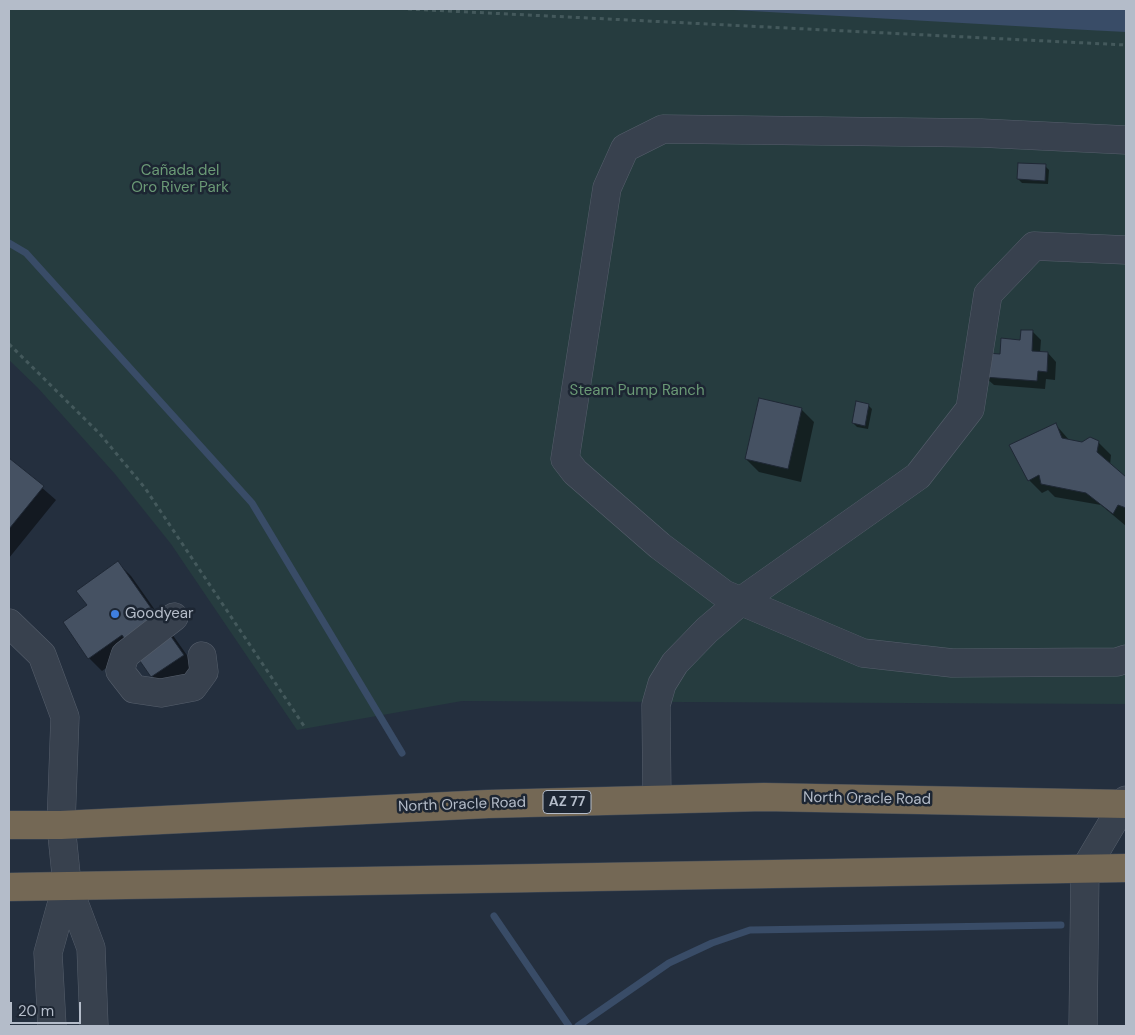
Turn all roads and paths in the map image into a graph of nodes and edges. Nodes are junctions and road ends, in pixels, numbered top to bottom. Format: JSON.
{"nodes":[{"id":1,"x":408,"y":9,"type":"edge"},
{"id":2,"x":1126,"y":45,"type":"edge"},
{"id":3,"x":1126,"y":140,"type":"edge"},
{"id":4,"x":1126,"y":250,"type":"edge"},
{"id":5,"x":9,"y":344,"type":"edge"},
{"id":6,"x":741,"y":601,"type":"junction"},
{"id":7,"x":174,"y":617,"type":"dead end"},
{"id":8,"x":9,"y":623,"type":"edge"},
{"id":9,"x":202,"y":656,"type":"dead end"},
{"id":10,"x":1126,"y":659,"type":"edge"},
{"id":11,"x":304,"y":726,"type":"dead end"},
{"id":12,"x":657,"y":799,"type":"junction"},
{"id":13,"x":1126,"y":804,"type":"edge"},
{"id":14,"x":61,"y":824,"type":"junction"},
{"id":15,"x":9,"y":825,"type":"edge"},
{"id":16,"x":1085,"y":868,"type":"junction"},
{"id":17,"x":1126,"y":868,"type":"edge"},
{"id":18,"x":67,"y":884,"type":"junction"},
{"id":19,"x":9,"y":887,"type":"edge"},
{"id":20,"x":52,"y":1026,"type":"edge"},
{"id":21,"x":94,"y":1026,"type":"edge"},
{"id":22,"x":1082,"y":1026,"type":"edge"}],
"edges":[{"from":1,"to":2,"type":"path"},
{"from":3,"to":6,"type":"street"},
{"from":4,"to":6,"type":"street"},
{"from":5,"to":11,"type":"path"},
{"from":6,"to":10,"type":"street"},
{"from":6,"to":12,"type":"street"},
{"from":7,"to":9,"type":"street"},
{"from":8,"to":14,"type":"street"},
{"from":12,"to":13,"type":"highway","name":"North Oracle Road","number":"AZ 77"},
{"from":12,"to":14,"type":"highway","name":"North Oracle Road","number":"AZ 77"},
{"from":13,"to":16,"type":"street"},
{"from":14,"to":15,"type":"highway","name":"North Oracle Road","number":"AZ 77"},
{"from":14,"to":18,"type":"street"},
{"from":16,"to":17,"type":"highway"},
{"from":16,"to":18,"type":"highway"},
{"from":16,"to":22,"type":"street"},
{"from":18,"to":19,"type":"highway"},
{"from":18,"to":20,"type":"street"},
{"from":18,"to":21,"type":"street"}]}
